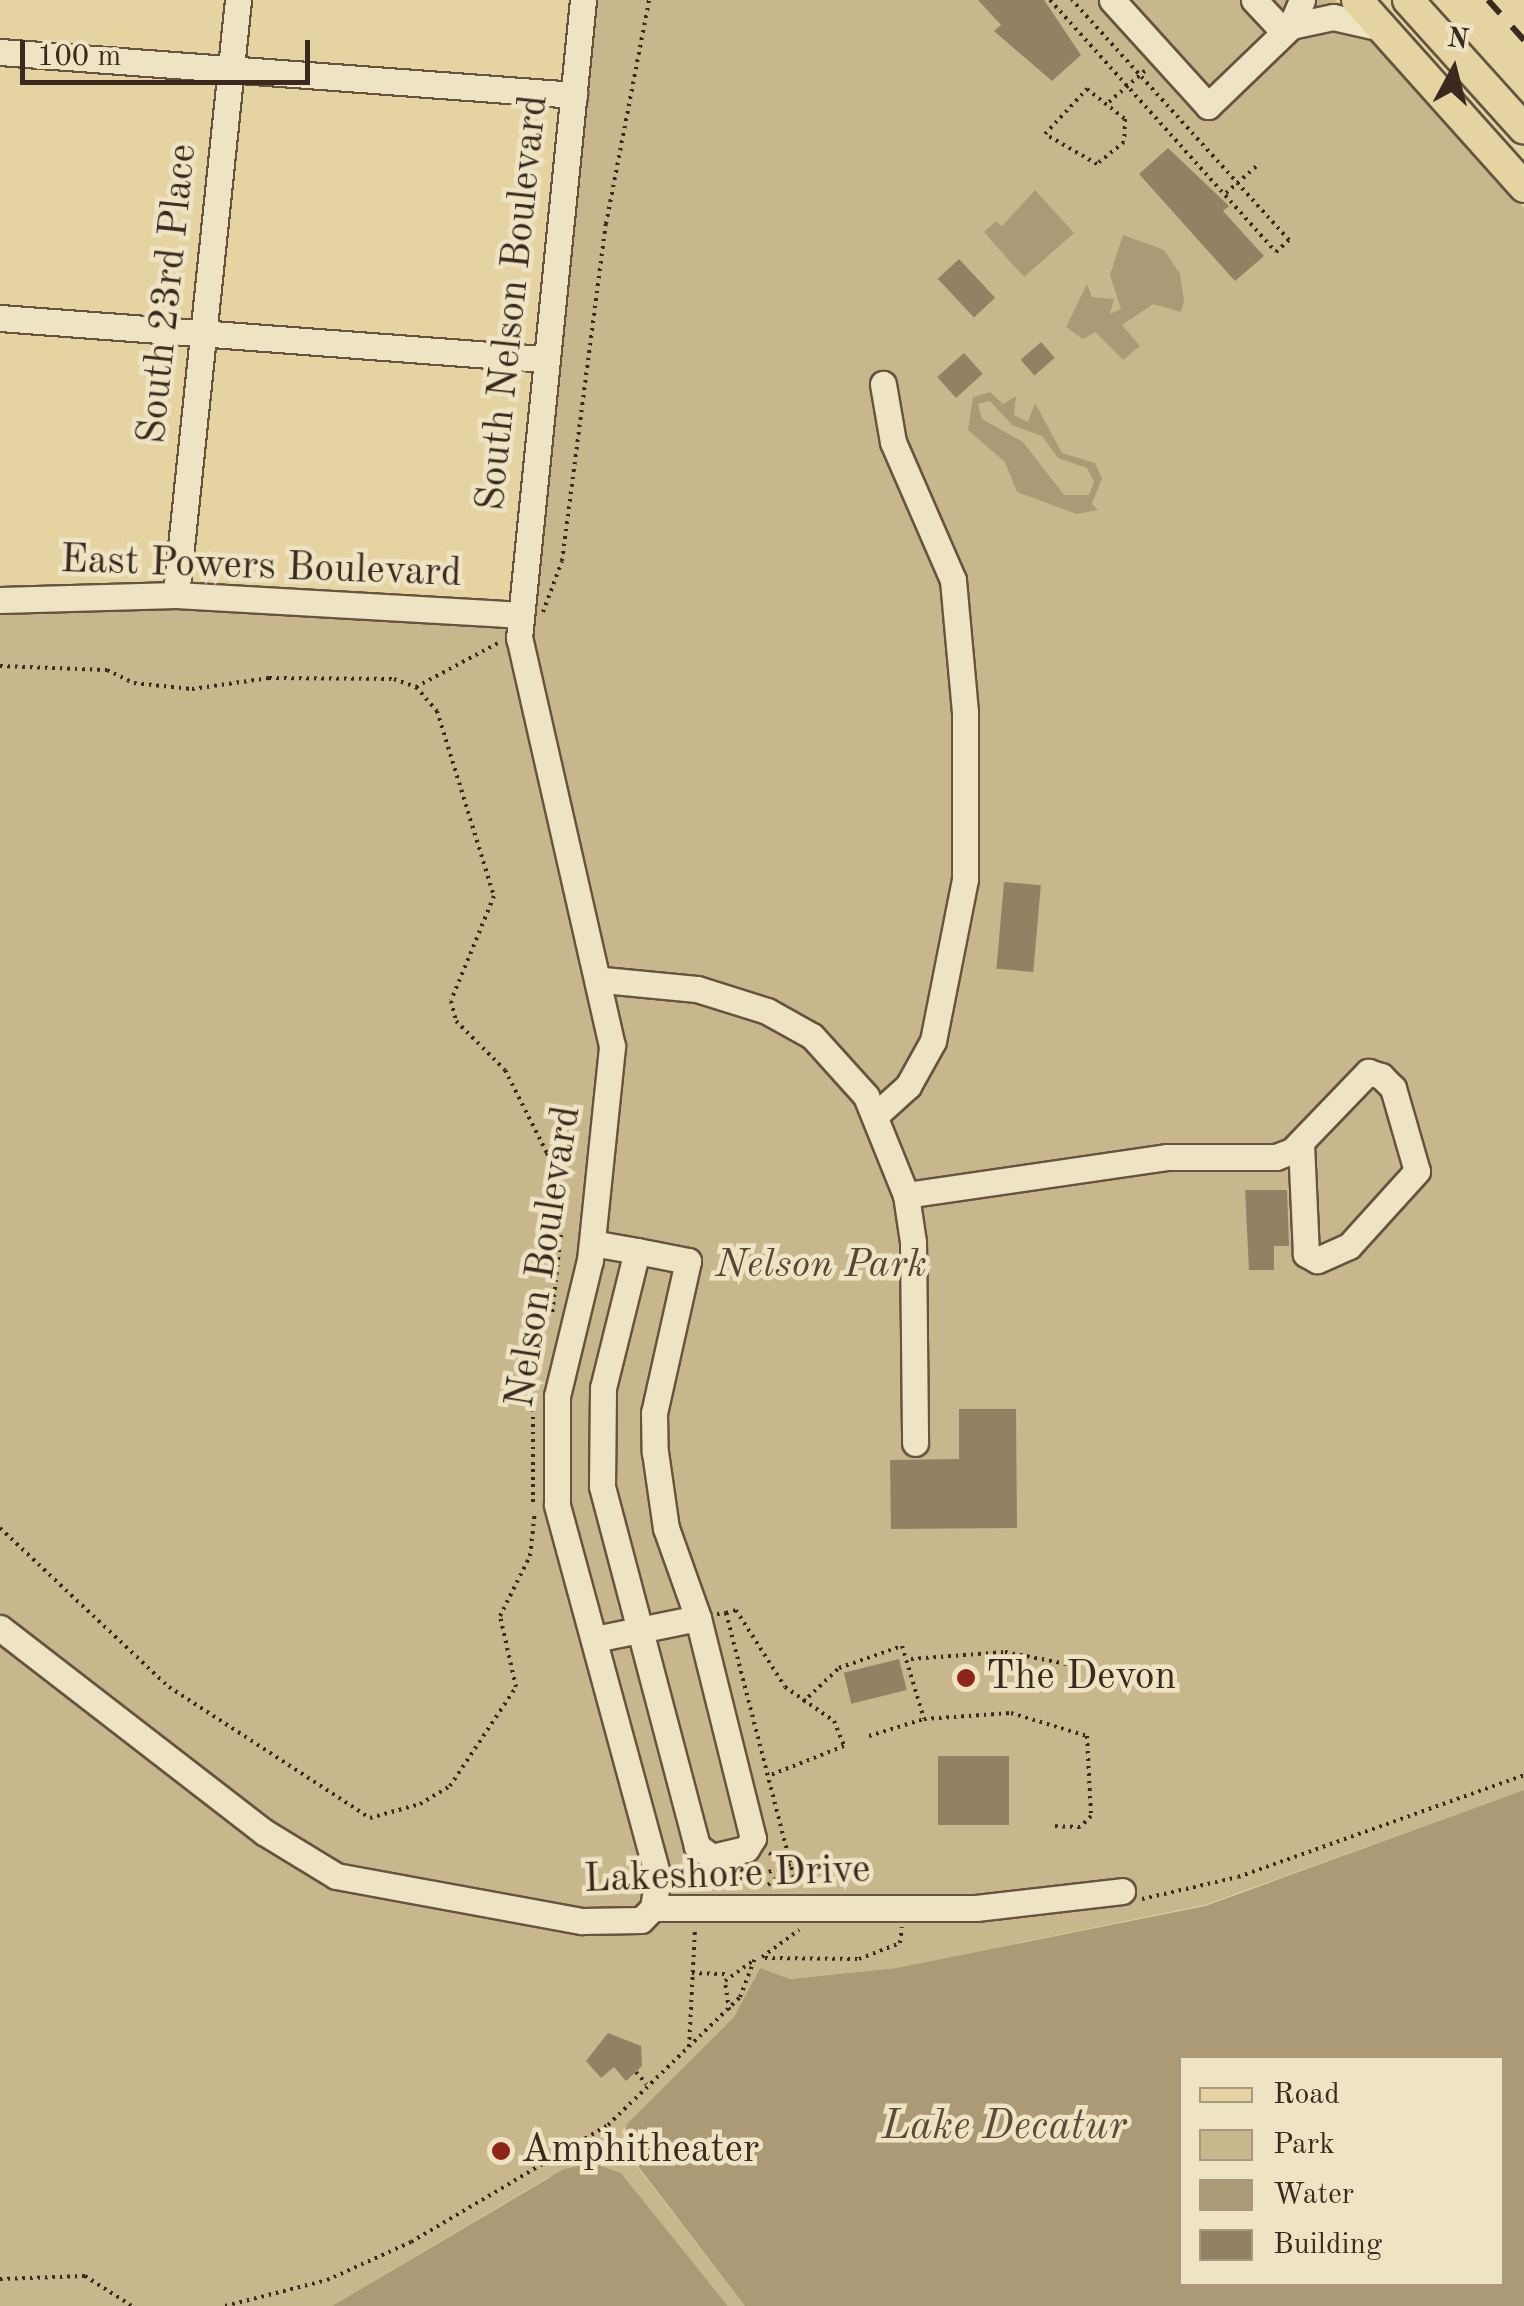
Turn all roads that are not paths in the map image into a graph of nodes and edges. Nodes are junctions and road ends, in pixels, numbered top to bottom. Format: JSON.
{"nodes":[{"id":1,"x":238,"y":0,"type":"edge"},
{"id":2,"x":583,"y":0,"type":"edge"},
{"id":3,"x":1112,"y":0,"type":"edge"},
{"id":4,"x":1254,"y":0,"type":"edge"},
{"id":5,"x":1302,"y":0,"type":"edge"},
{"id":6,"x":1357,"y":0,"type":"edge"},
{"id":7,"x":1408,"y":0,"type":"edge"},
{"id":8,"x":1382,"y":28,"type":"junction"},
{"id":9,"x":1288,"y":29,"type":"junction"},
{"id":10,"x":0,"y":52,"type":"edge"},
{"id":11,"x":230,"y":70,"type":"junction"},
{"id":12,"x":574,"y":95,"type":"junction"},
{"id":13,"x":1524,"y":129,"type":"edge"},
{"id":14,"x":1524,"y":188,"type":"edge"},
{"id":15,"x":0,"y":318,"type":"edge"},
{"id":16,"x":204,"y":332,"type":"junction"},
{"id":17,"x":543,"y":359,"type":"junction"},
{"id":18,"x":883,"y":384,"type":"dead end"},
{"id":19,"x":176,"y":595,"type":"junction"},
{"id":20,"x":0,"y":600,"type":"edge"},
{"id":21,"x":519,"y":615,"type":"junction"},
{"id":22,"x":603,"y":980,"type":"junction"},
{"id":23,"x":877,"y":1114,"type":"junction"},
{"id":24,"x":1301,"y":1142,"type":"junction"},
{"id":25,"x":906,"y":1194,"type":"junction"},
{"id":26,"x":592,"y":1243,"type":"junction"},
{"id":27,"x":637,"y":1251,"type":"junction"},
{"id":28,"x":916,"y":1443,"type":"dead end"},
{"id":29,"x":698,"y":1618,"type":"junction"},
{"id":30,"x":0,"y":1628,"type":"edge"},
{"id":31,"x":642,"y":1628,"type":"junction"},
{"id":32,"x":595,"y":1639,"type":"junction"},
{"id":33,"x":1115,"y":1891,"type":"road end"},
{"id":34,"x":653,"y":1908,"type":"junction"}],
"edges":[{"from":1,"to":11,"type":"street","name":"South 23rd Place"},
{"from":2,"to":12,"type":"street","name":"South Nelson Boulevard"},
{"from":3,"to":9,"type":"street"},
{"from":4,"to":9,"type":"street"},
{"from":5,"to":9,"type":"street"},
{"from":6,"to":8,"type":"main road"},
{"from":7,"to":13,"type":"main road"},
{"from":8,"to":9,"type":"street"},
{"from":8,"to":14,"type":"main road"},
{"from":10,"to":11,"type":"street"},
{"from":11,"to":12,"type":"street"},
{"from":11,"to":16,"type":"street","name":"South 23rd Place"},
{"from":12,"to":17,"type":"street","name":"South Nelson Boulevard"},
{"from":15,"to":16,"type":"street"},
{"from":16,"to":17,"type":"street"},
{"from":16,"to":19,"type":"street","name":"South 23rd Place"},
{"from":17,"to":21,"type":"street","name":"South Nelson Boulevard"},
{"from":18,"to":23,"type":"street"},
{"from":19,"to":20,"type":"street","name":"East Powers Boulevard"},
{"from":19,"to":21,"type":"street","name":"East Powers Boulevard"},
{"from":21,"to":22,"type":"street","name":"Nelson Boulevard"},
{"from":22,"to":23,"type":"street"},
{"from":22,"to":26,"type":"street","name":"Nelson Boulevard"},
{"from":23,"to":25,"type":"street"},
{"from":24,"to":24,"type":"street"},
{"from":24,"to":25,"type":"street"},
{"from":25,"to":28,"type":"street"},
{"from":26,"to":27,"type":"street"},
{"from":26,"to":32,"type":"street","name":"Nelson Boulevard"},
{"from":27,"to":29,"type":"street"},
{"from":27,"to":31,"type":"street"},
{"from":29,"to":31,"type":"street"},
{"from":29,"to":31,"type":"street"},
{"from":30,"to":34,"type":"street","name":"Lakeshore Drive"},
{"from":31,"to":32,"type":"street"},
{"from":32,"to":34,"type":"street","name":"Nelson Boulevard"},
{"from":33,"to":34,"type":"street","name":"Lakeshore Drive"}]}
